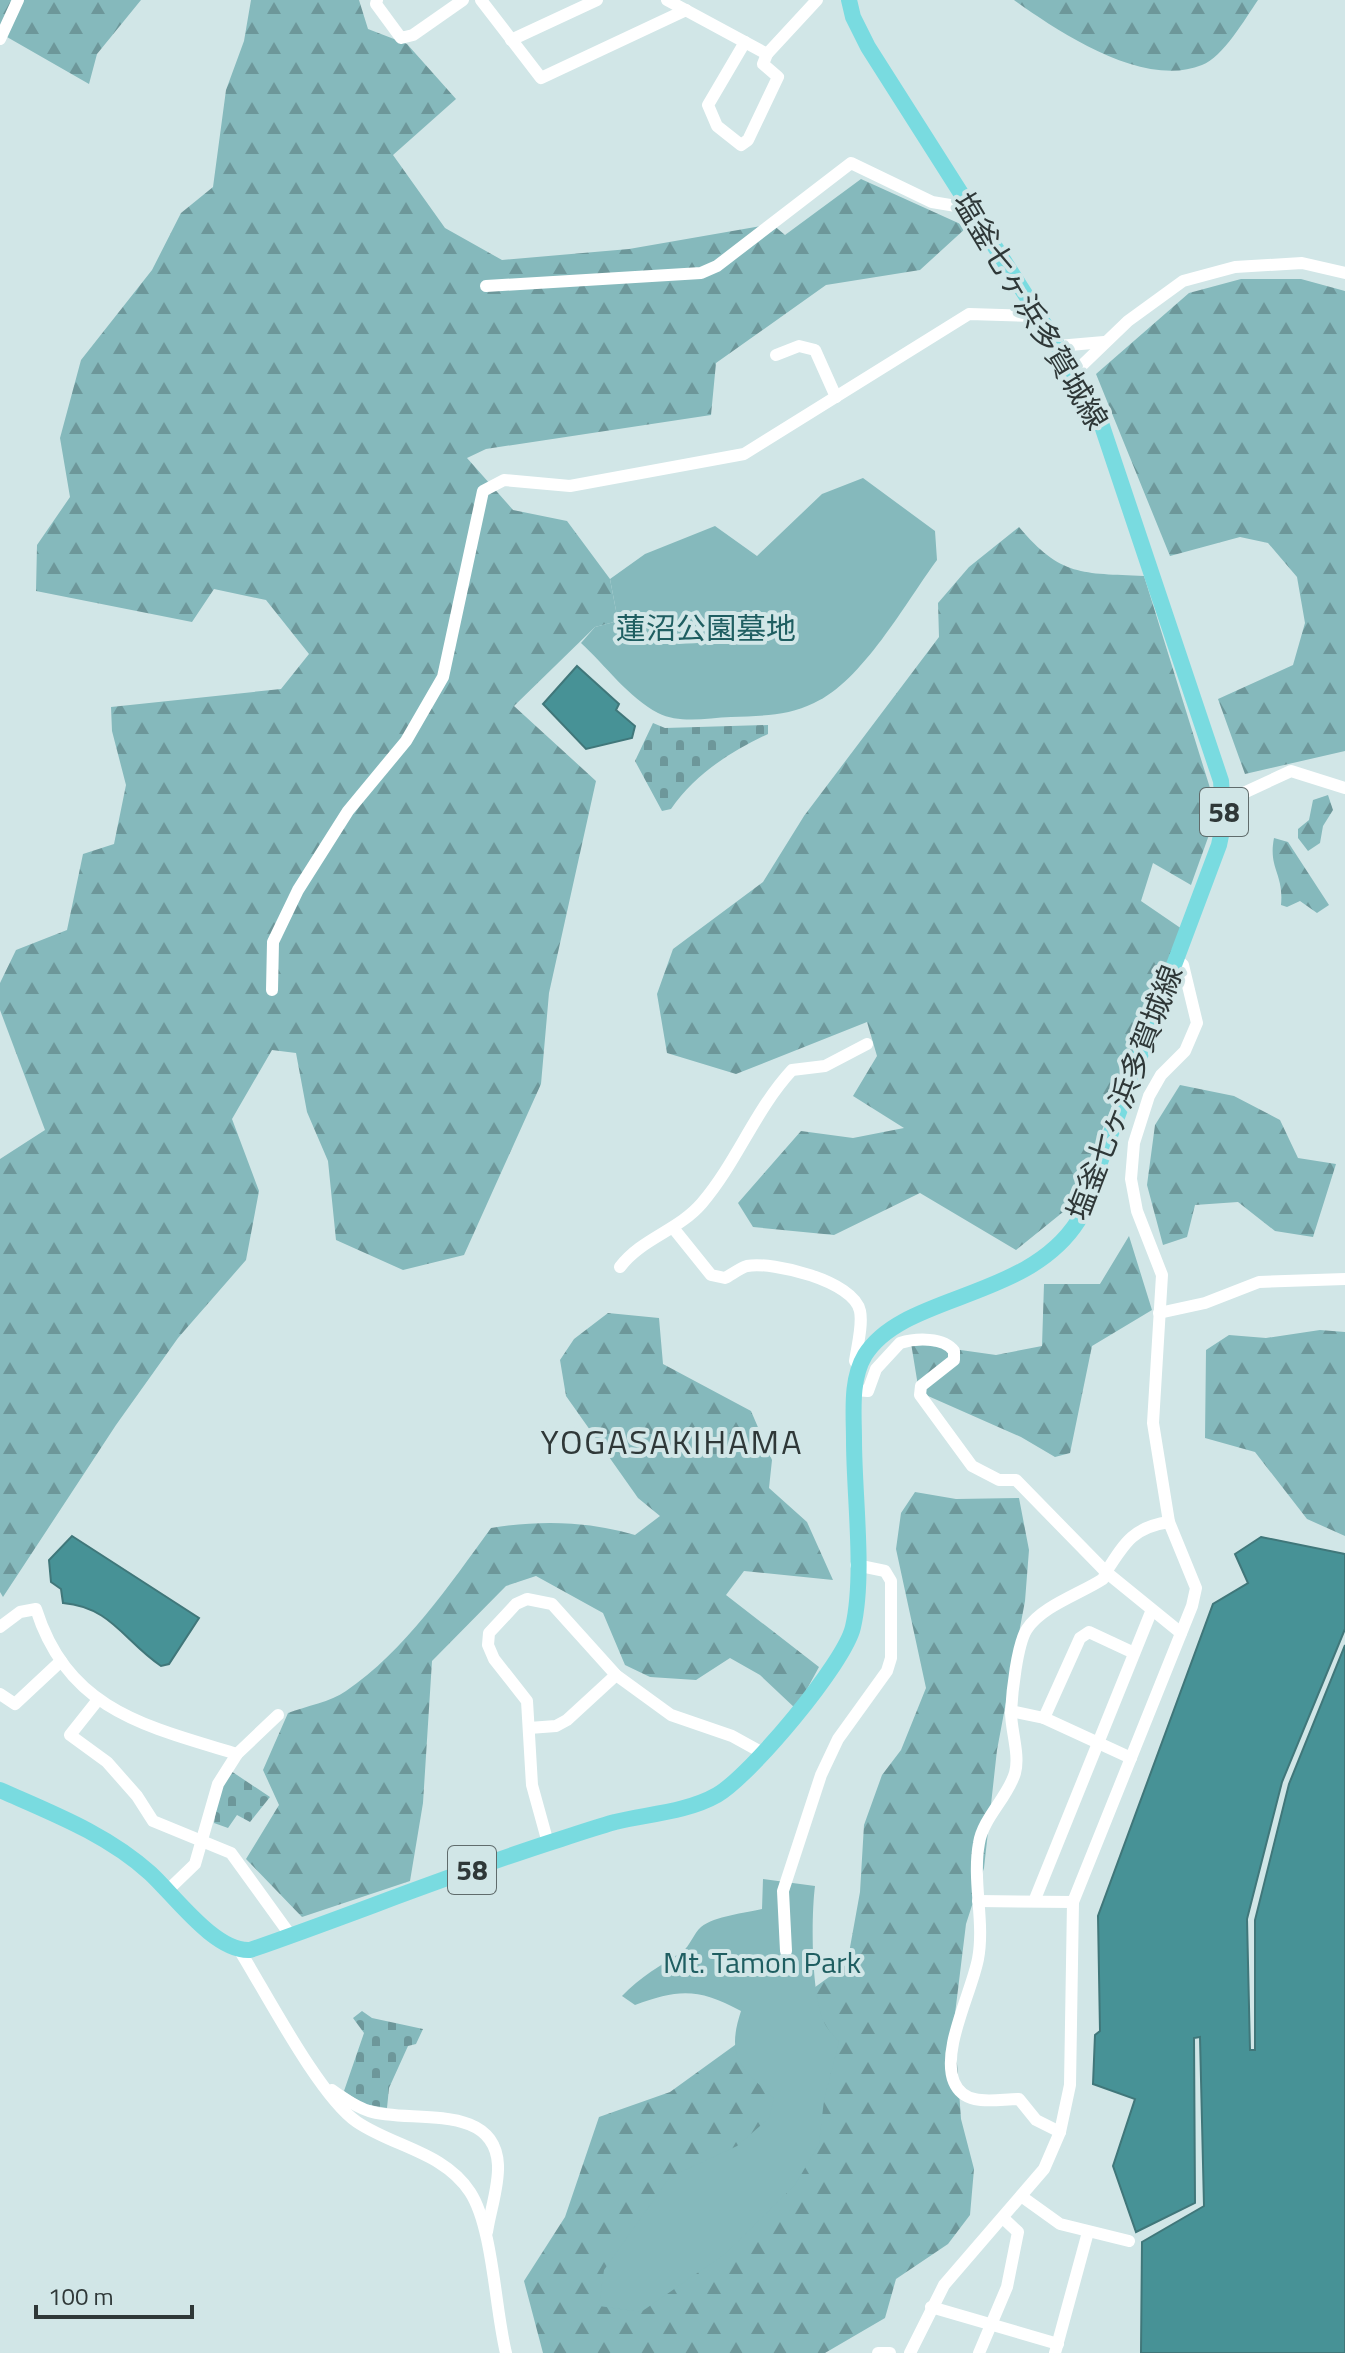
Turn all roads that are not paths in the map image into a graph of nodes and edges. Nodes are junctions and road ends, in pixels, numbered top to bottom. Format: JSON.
{"nodes":[{"id":1,"x":18,"y":0,"type":"edge"},
{"id":2,"x":377,"y":0,"type":"edge"},
{"id":3,"x":463,"y":0,"type":"edge"},
{"id":4,"x":597,"y":0,"type":"edge"},
{"id":5,"x":667,"y":0,"type":"edge"},
{"id":6,"x":817,"y":0,"type":"edge"},
{"id":7,"x":849,"y":0,"type":"edge"},
{"id":8,"x":483,"y":1,"type":"edge"},
{"id":9,"x":686,"y":10,"type":"junction"},
{"id":10,"x":0,"y":39,"type":"edge"},
{"id":11,"x":511,"y":40,"type":"junction"},
{"id":12,"x":745,"y":42,"type":"junction"},
{"id":13,"x":767,"y":54,"type":"junction"},
{"id":14,"x":968,"y":208,"type":"junction"},
{"id":15,"x":1345,"y":273,"type":"edge"},
{"id":16,"x":486,"y":286,"type":"dead end"},
{"id":17,"x":1037,"y":316,"type":"junction"},
{"id":18,"x":1104,"y":342,"type":"junction"},
{"id":19,"x":1058,"y":346,"type":"junction"},
{"id":20,"x":776,"y":355,"type":"dead end"},
{"id":21,"x":1074,"y":373,"type":"junction"},
{"id":22,"x":836,"y":397,"type":"junction"},
{"id":23,"x":1345,"y":788,"type":"edge"},
{"id":24,"x":1224,"y":802,"type":"junction"},
{"id":25,"x":1178,"y":960,"type":"junction"},
{"id":26,"x":272,"y":990,"type":"dead end"},
{"id":27,"x":867,"y":1044,"type":"dead end"},
{"id":28,"x":674,"y":1229,"type":"junction"},
{"id":29,"x":620,"y":1267,"type":"dead end"},
{"id":30,"x":1345,"y":1279,"type":"edge"},
{"id":31,"x":1159,"y":1313,"type":"junction"},
{"id":32,"x":860,"y":1369,"type":"junction"},
{"id":33,"x":854,"y":1390,"type":"junction"},
{"id":34,"x":1169,"y":1522,"type":"junction"},
{"id":35,"x":856,"y":1565,"type":"junction"},
{"id":36,"x":1106,"y":1572,"type":"junction"},
{"id":37,"x":1151,"y":1612,"type":"junction"},
{"id":38,"x":0,"y":1627,"type":"edge"},
{"id":39,"x":1181,"y":1633,"type":"junction"},
{"id":40,"x":1134,"y":1653,"type":"junction"},
{"id":41,"x":61,"y":1661,"type":"junction"},
{"id":42,"x":616,"y":1675,"type":"junction"},
{"id":43,"x":0,"y":1694,"type":"edge"},
{"id":44,"x":97,"y":1701,"type":"junction"},
{"id":45,"x":1011,"y":1711,"type":"junction"},
{"id":46,"x":278,"y":1715,"type":"dead end"},
{"id":47,"x":1044,"y":1718,"type":"junction"},
{"id":48,"x":529,"y":1728,"type":"junction"},
{"id":49,"x":1096,"y":1745,"type":"junction"},
{"id":50,"x":761,"y":1752,"type":"junction"},
{"id":51,"x":237,"y":1754,"type":"junction"},
{"id":52,"x":1131,"y":1758,"type":"junction"},
{"id":53,"x":0,"y":1790,"type":"edge"},
{"id":54,"x":203,"y":1842,"type":"junction"},
{"id":55,"x":548,"y":1843,"type":"junction"},
{"id":56,"x":167,"y":1891,"type":"junction"},
{"id":57,"x":1035,"y":1899,"type":"junction"},
{"id":58,"x":978,"y":1901,"type":"junction"},
{"id":59,"x":1073,"y":1902,"type":"junction"},
{"id":60,"x":291,"y":1936,"type":"junction"},
{"id":61,"x":240,"y":1951,"type":"junction"},
{"id":62,"x":786,"y":1951,"type":"dead end"},
{"id":63,"x":320,"y":2079,"type":"junction"},
{"id":64,"x":1060,"y":2132,"type":"junction"},
{"id":65,"x":1021,"y":2196,"type":"junction"},
{"id":66,"x":1003,"y":2218,"type":"junction"},
{"id":67,"x":1088,"y":2232,"type":"junction"},
{"id":68,"x":486,"y":2240,"type":"junction"},
{"id":69,"x":1129,"y":2241,"type":"dead end"},
{"id":70,"x":931,"y":2307,"type":"junction"},
{"id":71,"x":993,"y":2324,"type":"junction"},
{"id":72,"x":1056,"y":2348,"type":"edge"},
{"id":73,"x":506,"y":2353,"type":"edge"},
{"id":74,"x":878,"y":2353,"type":"edge"},
{"id":75,"x":890,"y":2353,"type":"edge"},
{"id":76,"x":910,"y":2353,"type":"edge"},
{"id":77,"x":979,"y":2353,"type":"edge"}],
"edges":[{"from":1,"to":10,"type":"street"},
{"from":2,"to":3,"type":"street"},
{"from":4,"to":11,"type":"street"},
{"from":5,"to":9,"type":"street"},
{"from":6,"to":13,"type":"street"},
{"from":7,"to":14,"type":"main road","name":"塩釜七ヶ浜多賀城線","number":"58"},
{"from":8,"to":11,"type":"street"},
{"from":9,"to":11,"type":"street"},
{"from":9,"to":12,"type":"street"},
{"from":12,"to":13,"type":"street"},
{"from":12,"to":13,"type":"street"},
{"from":14,"to":16,"type":"street"},
{"from":14,"to":17,"type":"main road","name":"塩釜七ヶ浜多賀城線","number":"58"},
{"from":15,"to":18,"type":"street"},
{"from":17,"to":19,"type":"main road","name":"塩釜七ヶ浜多賀城線","number":"58"},
{"from":17,"to":22,"type":"street"},
{"from":18,"to":19,"type":"street"},
{"from":18,"to":21,"type":"street"},
{"from":19,"to":21,"type":"main road","name":"塩釜七ヶ浜多賀城線","number":"58"},
{"from":20,"to":22,"type":"street"},
{"from":21,"to":24,"type":"main road","name":"塩釜七ヶ浜多賀城線","number":"58"},
{"from":22,"to":26,"type":"street"},
{"from":23,"to":24,"type":"street"},
{"from":24,"to":25,"type":"main road","name":"塩釜七ヶ浜多賀城線","number":"58"},
{"from":25,"to":31,"type":"street"},
{"from":25,"to":32,"type":"main road","name":"塩釜七ヶ浜多賀城線","number":"58"},
{"from":27,"to":28,"type":"street"},
{"from":28,"to":29,"type":"street"},
{"from":28,"to":32,"type":"street"},
{"from":30,"to":31,"type":"street"},
{"from":31,"to":34,"type":"street"},
{"from":32,"to":33,"type":"main road","name":"塩釜七ヶ浜多賀城線","number":"58"},
{"from":33,"to":35,"type":"main road","name":"塩釜七ヶ浜多賀城線","number":"58"},
{"from":33,"to":36,"type":"street"},
{"from":34,"to":36,"type":"street"},
{"from":34,"to":39,"type":"street"},
{"from":35,"to":50,"type":"main road","name":"塩釜七ヶ浜多賀城線","number":"58"},
{"from":35,"to":62,"type":"street"},
{"from":36,"to":37,"type":"street"},
{"from":36,"to":45,"type":"street"},
{"from":37,"to":39,"type":"street"},
{"from":37,"to":40,"type":"street"},
{"from":38,"to":41,"type":"street"},
{"from":39,"to":52,"type":"street"},
{"from":40,"to":47,"type":"street"},
{"from":40,"to":49,"type":"street"},
{"from":41,"to":43,"type":"street"},
{"from":41,"to":44,"type":"street"},
{"from":42,"to":48,"type":"street"},
{"from":42,"to":48,"type":"street"},
{"from":42,"to":50,"type":"street"},
{"from":44,"to":51,"type":"street"},
{"from":44,"to":54,"type":"street"},
{"from":45,"to":47,"type":"street"},
{"from":45,"to":58,"type":"street"},
{"from":46,"to":51,"type":"street"},
{"from":47,"to":49,"type":"street"},
{"from":48,"to":55,"type":"street"},
{"from":49,"to":52,"type":"street"},
{"from":49,"to":57,"type":"street"},
{"from":50,"to":55,"type":"main road","name":"塩釜七ヶ浜多賀城線","number":"58"},
{"from":51,"to":54,"type":"street"},
{"from":52,"to":59,"type":"street"},
{"from":53,"to":56,"type":"main road"},
{"from":54,"to":56,"type":"street"},
{"from":54,"to":60,"type":"street"},
{"from":55,"to":60,"type":"main road","name":"塩釜七ヶ浜多賀城線","number":"58"},
{"from":56,"to":61,"type":"main road"},
{"from":57,"to":58,"type":"street"},
{"from":57,"to":59,"type":"street"},
{"from":58,"to":64,"type":"street"},
{"from":59,"to":64,"type":"street"},
{"from":60,"to":61,"type":"main road","name":"塩釜七ヶ浜多賀城線","number":"58"},
{"from":61,"to":63,"type":"street"},
{"from":63,"to":68,"type":"street"},
{"from":63,"to":68,"type":"street"},
{"from":64,"to":65,"type":"street"},
{"from":65,"to":66,"type":"street"},
{"from":65,"to":67,"type":"street"},
{"from":66,"to":70,"type":"street"},
{"from":66,"to":71,"type":"street"},
{"from":67,"to":69,"type":"street"},
{"from":67,"to":72,"type":"street"},
{"from":68,"to":73,"type":"street"},
{"from":70,"to":71,"type":"street"},
{"from":70,"to":76,"type":"street"},
{"from":71,"to":72,"type":"street"},
{"from":71,"to":77,"type":"street"},
{"from":74,"to":75,"type":"street"}]}
